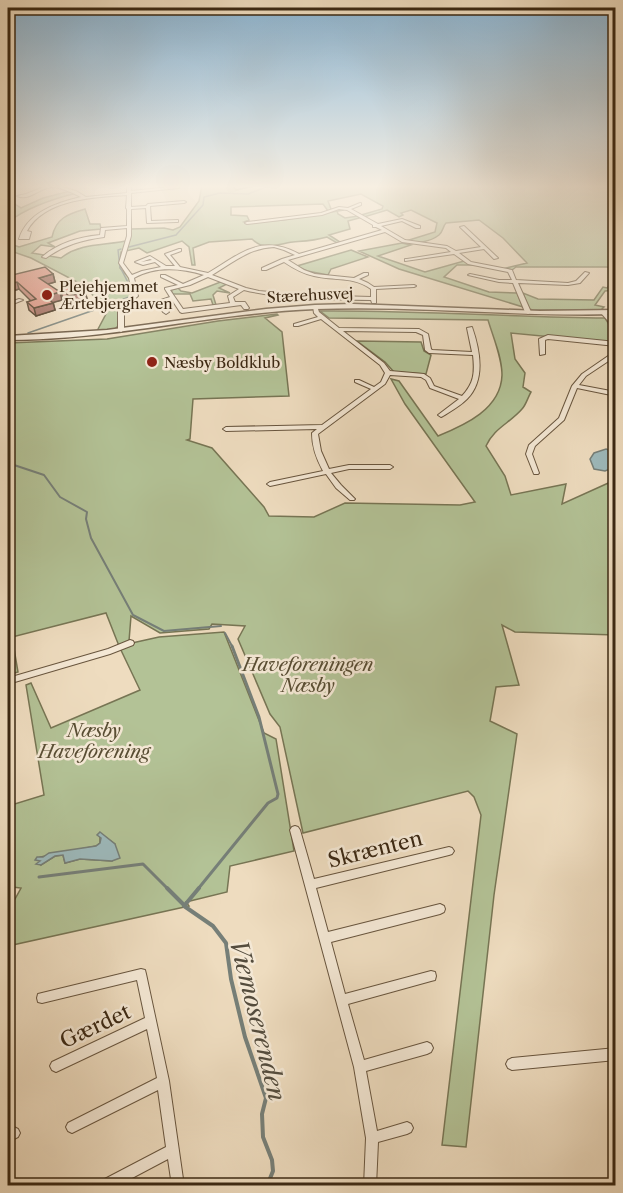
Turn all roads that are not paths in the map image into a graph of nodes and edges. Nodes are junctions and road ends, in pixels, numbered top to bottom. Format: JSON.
{"nodes":[{"id":1,"x":77,"y":241,"type":"edge"},
{"id":2,"x":128,"y":241,"type":"edge"},
{"id":3,"x":352,"y":241,"type":"edge"},
{"id":4,"x":405,"y":241,"type":"edge"},
{"id":5,"x":476,"y":241,"type":"edge"},
{"id":6,"x":483,"y":248,"type":"junction"},
{"id":7,"x":179,"y":250,"type":"dead end"},
{"id":8,"x":456,"y":253,"type":"junction"},
{"id":9,"x":299,"y":256,"type":"junction"},
{"id":10,"x":44,"y":257,"type":"dead end"},
{"id":11,"x":496,"y":258,"type":"dead end"},
{"id":12,"x":284,"y":260,"type":"junction"},
{"id":13,"x":407,"y":260,"type":"dead end"},
{"id":14,"x":155,"y":261,"type":"dead end"},
{"id":15,"x":164,"y":267,"type":"junction"},
{"id":16,"x":178,"y":267,"type":"junction"},
{"id":17,"x":264,"y":269,"type":"dead end"},
{"id":18,"x":127,"y":273,"type":"junction"},
{"id":19,"x":137,"y":273,"type":"junction"},
{"id":20,"x":587,"y":273,"type":"dead end"},
{"id":21,"x":210,"y":274,"type":"junction"},
{"id":22,"x":366,"y":274,"type":"dead end"},
{"id":23,"x":470,"y":275,"type":"dead end"},
{"id":24,"x":163,"y":276,"type":"dead end"},
{"id":25,"x":131,"y":278,"type":"junction"},
{"id":26,"x":355,"y":279,"type":"junction"},
{"id":27,"x":516,"y":281,"type":"junction"},
{"id":28,"x":183,"y":286,"type":"junction"},
{"id":29,"x":414,"y":286,"type":"dead end"},
{"id":30,"x":244,"y":288,"type":"junction"},
{"id":31,"x":373,"y":288,"type":"junction"},
{"id":32,"x":173,"y":298,"type":"junction"},
{"id":33,"x":21,"y":300,"type":"dead end"},
{"id":34,"x":374,"y":302,"type":"junction"},
{"id":35,"x":233,"y":304,"type":"junction"},
{"id":36,"x":8,"y":305,"type":"edge"},
{"id":37,"x":315,"y":307,"type":"junction"},
{"id":38,"x":246,"y":308,"type":"dead end"},
{"id":39,"x":166,"y":312,"type":"dead end"},
{"id":40,"x":528,"y":312,"type":"junction"},
{"id":41,"x":603,"y":312,"type":"junction"},
{"id":42,"x":615,"y":312,"type":"edge"},
{"id":43,"x":8,"y":313,"type":"edge"},
{"id":44,"x":322,"y":317,"type":"junction"},
{"id":45,"x":9,"y":324,"type":"dead end"},
{"id":46,"x":296,"y":326,"type":"dead end"},
{"id":47,"x":470,"y":328,"type":"dead end"},
{"id":48,"x":339,"y":329,"type":"junction"},
{"id":49,"x":615,"y":329,"type":"edge"},
{"id":50,"x":121,"y":330,"type":"junction"},
{"id":51,"x":8,"y":338,"type":"edge"},
{"id":52,"x":615,"y":344,"type":"edge"},
{"id":53,"x":615,"y":353,"type":"edge"},
{"id":54,"x":476,"y":354,"type":"junction"},
{"id":55,"x":542,"y":354,"type":"dead end"},
{"id":56,"x":388,"y":372,"type":"junction"},
{"id":57,"x":357,"y":381,"type":"dead end"},
{"id":58,"x":575,"y":386,"type":"junction"},
{"id":59,"x":375,"y":389,"type":"junction"},
{"id":60,"x":615,"y":394,"type":"edge"},
{"id":61,"x":464,"y":399,"type":"junction"},
{"id":62,"x":441,"y":415,"type":"dead end"},
{"id":63,"x":321,"y":427,"type":"junction"},
{"id":64,"x":226,"y":429,"type":"dead end"},
{"id":65,"x":390,"y":467,"type":"dead end"},
{"id":66,"x":329,"y":472,"type":"junction"},
{"id":67,"x":536,"y":473,"type":"dead end"},
{"id":68,"x":270,"y":484,"type":"dead end"},
{"id":69,"x":352,"y":499,"type":"dead end"},
{"id":70,"x":130,"y":643,"type":"dead end"},
{"id":71,"x":8,"y":681,"type":"edge"},
{"id":72,"x":295,"y":830,"type":"dead end"},
{"id":73,"x":448,"y":851,"type":"dead end"},
{"id":74,"x":310,"y":885,"type":"junction"},
{"id":75,"x":440,"y":909,"type":"dead end"},
{"id":76,"x":325,"y":938,"type":"junction"},
{"id":77,"x":431,"y":976,"type":"dead end"},
{"id":78,"x":42,"y":998,"type":"dead end"},
{"id":79,"x":342,"y":1000,"type":"junction"},
{"id":80,"x":151,"y":1021,"type":"junction"},
{"id":81,"x":427,"y":1048,"type":"dead end"},
{"id":82,"x":615,"y":1054,"type":"edge"},
{"id":83,"x":512,"y":1064,"type":"dead end"},
{"id":84,"x":56,"y":1066,"type":"dead end"},
{"id":85,"x":360,"y":1067,"type":"junction"},
{"id":86,"x":163,"y":1081,"type":"junction"},
{"id":87,"x":72,"y":1126,"type":"dead end"},
{"id":88,"x":408,"y":1128,"type":"dead end"},
{"id":89,"x":372,"y":1138,"type":"junction"},
{"id":90,"x":173,"y":1150,"type":"junction"},
{"id":91,"x":103,"y":1185,"type":"edge"},
{"id":92,"x":178,"y":1185,"type":"edge"},
{"id":93,"x":370,"y":1185,"type":"edge"}],
"edges":[{"from":1,"to":10,"type":"street"},
{"from":2,"to":18,"type":"street"},
{"from":3,"to":9,"type":"street"},
{"from":4,"to":8,"type":"street"},
{"from":5,"to":6,"type":"street"},
{"from":6,"to":8,"type":"street"},
{"from":6,"to":11,"type":"street"},
{"from":7,"to":16,"type":"street"},
{"from":8,"to":13,"type":"street"},
{"from":8,"to":27,"type":"street"},
{"from":9,"to":12,"type":"street"},
{"from":9,"to":21,"type":"street"},
{"from":12,"to":17,"type":"street"},
{"from":12,"to":26,"type":"street"},
{"from":14,"to":15,"type":"street"},
{"from":15,"to":16,"type":"street"},
{"from":15,"to":19,"type":"street"},
{"from":16,"to":21,"type":"street"},
{"from":18,"to":19,"type":"street"},
{"from":18,"to":25,"type":"street"},
{"from":19,"to":25,"type":"street"},
{"from":20,"to":27,"type":"street"},
{"from":21,"to":28,"type":"street"},
{"from":21,"to":30,"type":"street"},
{"from":22,"to":26,"type":"street"},
{"from":23,"to":27,"type":"street"},
{"from":24,"to":28,"type":"street"},
{"from":25,"to":50,"type":"street"},
{"from":26,"to":31,"type":"street"},
{"from":27,"to":40,"type":"street"},
{"from":28,"to":32,"type":"street"},
{"from":29,"to":31,"type":"street"},
{"from":30,"to":34,"type":"street"},
{"from":30,"to":35,"type":"street"},
{"from":31,"to":34,"type":"street"},
{"from":32,"to":35,"type":"street"},
{"from":32,"to":39,"type":"street"},
{"from":33,"to":36,"type":"street"},
{"from":34,"to":37,"type":"street","name":"Stærehusvej"},
{"from":34,"to":40,"type":"street","name":"Stærehusvej"},
{"from":35,"to":38,"type":"street"},
{"from":37,"to":44,"type":"street"},
{"from":37,"to":50,"type":"street","name":"Stærehusvej"},
{"from":40,"to":41,"type":"street","name":"Stærehusvej"},
{"from":41,"to":42,"type":"street","name":"Stærehusvej"},
{"from":41,"to":49,"type":"street"},
{"from":43,"to":45,"type":"street"},
{"from":44,"to":46,"type":"street"},
{"from":44,"to":48,"type":"street"},
{"from":47,"to":54,"type":"street"},
{"from":48,"to":54,"type":"street"},
{"from":48,"to":56,"type":"street"},
{"from":50,"to":51,"type":"street","name":"Stærehusvej"},
{"from":52,"to":55,"type":"street"},
{"from":53,"to":58,"type":"street"},
{"from":54,"to":61,"type":"street"},
{"from":56,"to":59,"type":"street"},
{"from":56,"to":61,"type":"street"},
{"from":57,"to":59,"type":"street"},
{"from":58,"to":60,"type":"street"},
{"from":58,"to":67,"type":"street"},
{"from":59,"to":63,"type":"street"},
{"from":61,"to":62,"type":"street"},
{"from":63,"to":64,"type":"street"},
{"from":63,"to":66,"type":"street"},
{"from":65,"to":66,"type":"street"},
{"from":66,"to":68,"type":"street"},
{"from":66,"to":69,"type":"street"},
{"from":70,"to":71,"type":"street"},
{"from":72,"to":74,"type":"street","name":"Skrænten"},
{"from":73,"to":74,"type":"street","name":"Skrænten"},
{"from":74,"to":76,"type":"street","name":"Skrænten"},
{"from":75,"to":76,"type":"street"},
{"from":76,"to":79,"type":"street","name":"Skrænten"},
{"from":77,"to":79,"type":"street"},
{"from":78,"to":80,"type":"street","name":"Gærdet"},
{"from":79,"to":85,"type":"street","name":"Skrænten"},
{"from":80,"to":84,"type":"street","name":"Gærdet"},
{"from":80,"to":86,"type":"street","name":"Gærdet"},
{"from":81,"to":85,"type":"street"},
{"from":82,"to":83,"type":"street"},
{"from":85,"to":89,"type":"street","name":"Skrænten"},
{"from":86,"to":87,"type":"street"},
{"from":86,"to":90,"type":"street","name":"Gærdet"},
{"from":88,"to":89,"type":"street"},
{"from":89,"to":93,"type":"street","name":"Skrænten"},
{"from":90,"to":91,"type":"street"},
{"from":90,"to":92,"type":"street","name":"Gærdet"}]}
